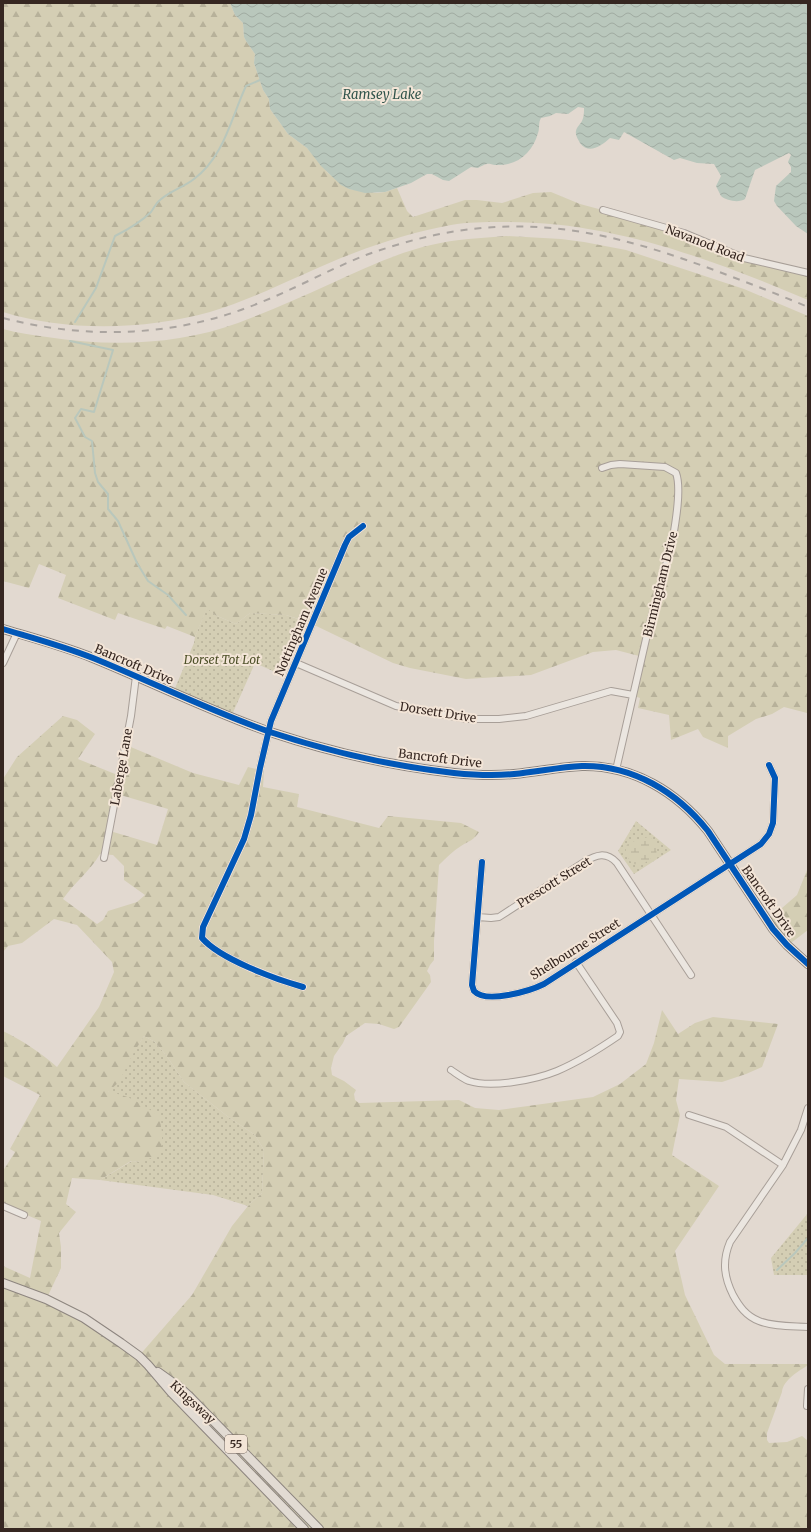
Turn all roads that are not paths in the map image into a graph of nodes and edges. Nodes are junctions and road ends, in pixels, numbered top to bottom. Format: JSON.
{"nodes":[{"id":1,"x":603,"y":210,"type":"dead end"},
{"id":2,"x":808,"y":273,"type":"edge"},
{"id":3,"x":602,"y":468,"type":"dead end"},
{"id":4,"x":363,"y":526,"type":"dead end"},
{"id":5,"x":3,"y":629,"type":"edge"},
{"id":6,"x":16,"y":633,"type":"junction"},
{"id":7,"x":3,"y":663,"type":"edge"},
{"id":8,"x":296,"y":663,"type":"junction"},
{"id":9,"x":136,"y":676,"type":"junction"},
{"id":10,"x":633,"y":696,"type":"junction"},
{"id":11,"x":268,"y":731,"type":"junction"},
{"id":12,"x":769,"y":765,"type":"dead end"},
{"id":13,"x":616,"y":770,"type":"junction"},
{"id":14,"x":104,"y":858,"type":"dead end"},
{"id":15,"x":482,"y":862,"type":"dead end"},
{"id":16,"x":730,"y":864,"type":"junction"},
{"id":17,"x":651,"y":914,"type":"junction"},
{"id":18,"x":478,"y":917,"type":"junction"},
{"id":19,"x":576,"y":962,"type":"junction"},
{"id":20,"x":808,"y":964,"type":"edge"},
{"id":21,"x":691,"y":975,"type":"dead end"},
{"id":22,"x":303,"y":987,"type":"dead end"},
{"id":23,"x":451,"y":1070,"type":"dead end"},
{"id":24,"x":808,"y":1108,"type":"edge"},
{"id":25,"x":689,"y":1115,"type":"dead end"},
{"id":26,"x":783,"y":1165,"type":"junction"},
{"id":27,"x":3,"y":1206,"type":"edge"},
{"id":28,"x":24,"y":1215,"type":"dead end"},
{"id":29,"x":3,"y":1282,"type":"edge"},
{"id":30,"x":808,"y":1327,"type":"edge"},
{"id":31,"x":148,"y":1365,"type":"junction"},
{"id":32,"x":808,"y":1389,"type":"edge"},
{"id":33,"x":807,"y":1406,"type":"edge"},
{"id":34,"x":304,"y":1529,"type":"edge"},
{"id":35,"x":319,"y":1529,"type":"edge"}],
"edges":[{"from":1,"to":2,"type":"street","name":"Navanod Road"},
{"from":3,"to":10,"type":"street","name":"Birmingham Drive"},
{"from":4,"to":8,"type":"street","name":"Nottingham Avenue"},
{"from":5,"to":6,"type":"main road","name":"Bancroft Drive"},
{"from":6,"to":7,"type":"street"},
{"from":6,"to":9,"type":"main road","name":"Bancroft Drive"},
{"from":8,"to":10,"type":"street","name":"Dorsett Drive"},
{"from":8,"to":11,"type":"street","name":"Nottingham Avenue"},
{"from":9,"to":11,"type":"main road","name":"Bancroft Drive"},
{"from":9,"to":14,"type":"street","name":"Laberge Lane"},
{"from":10,"to":13,"type":"street","name":"Birmingham Drive"},
{"from":11,"to":13,"type":"main road","name":"Bancroft Drive"},
{"from":11,"to":22,"type":"street","name":"Nottingham Avenue"},
{"from":12,"to":16,"type":"street","name":"Shelbourne Street"},
{"from":13,"to":16,"type":"main road","name":"Bancroft Drive"},
{"from":15,"to":18,"type":"street","name":"Shelbourne Street"},
{"from":16,"to":17,"type":"street","name":"Shelbourne Street"},
{"from":16,"to":20,"type":"main road","name":"Bancroft Drive"},
{"from":17,"to":18,"type":"street","name":"Prescott Street"},
{"from":17,"to":19,"type":"street","name":"Shelbourne Street"},
{"from":17,"to":21,"type":"street","name":"Prescott Street"},
{"from":18,"to":19,"type":"street","name":"Shelbourne Street"},
{"from":19,"to":23,"type":"street"},
{"from":24,"to":26,"type":"street"},
{"from":25,"to":26,"type":"street"},
{"from":26,"to":30,"type":"street"},
{"from":27,"to":28,"type":"street"},
{"from":29,"to":31,"type":"main road","name":"Kingsway","number":"55"},
{"from":31,"to":34,"type":"main road","name":"Kingsway","number":"55"},
{"from":31,"to":35,"type":"main road","name":"Kingsway","number":"55"},
{"from":32,"to":33,"type":"street"}]}
